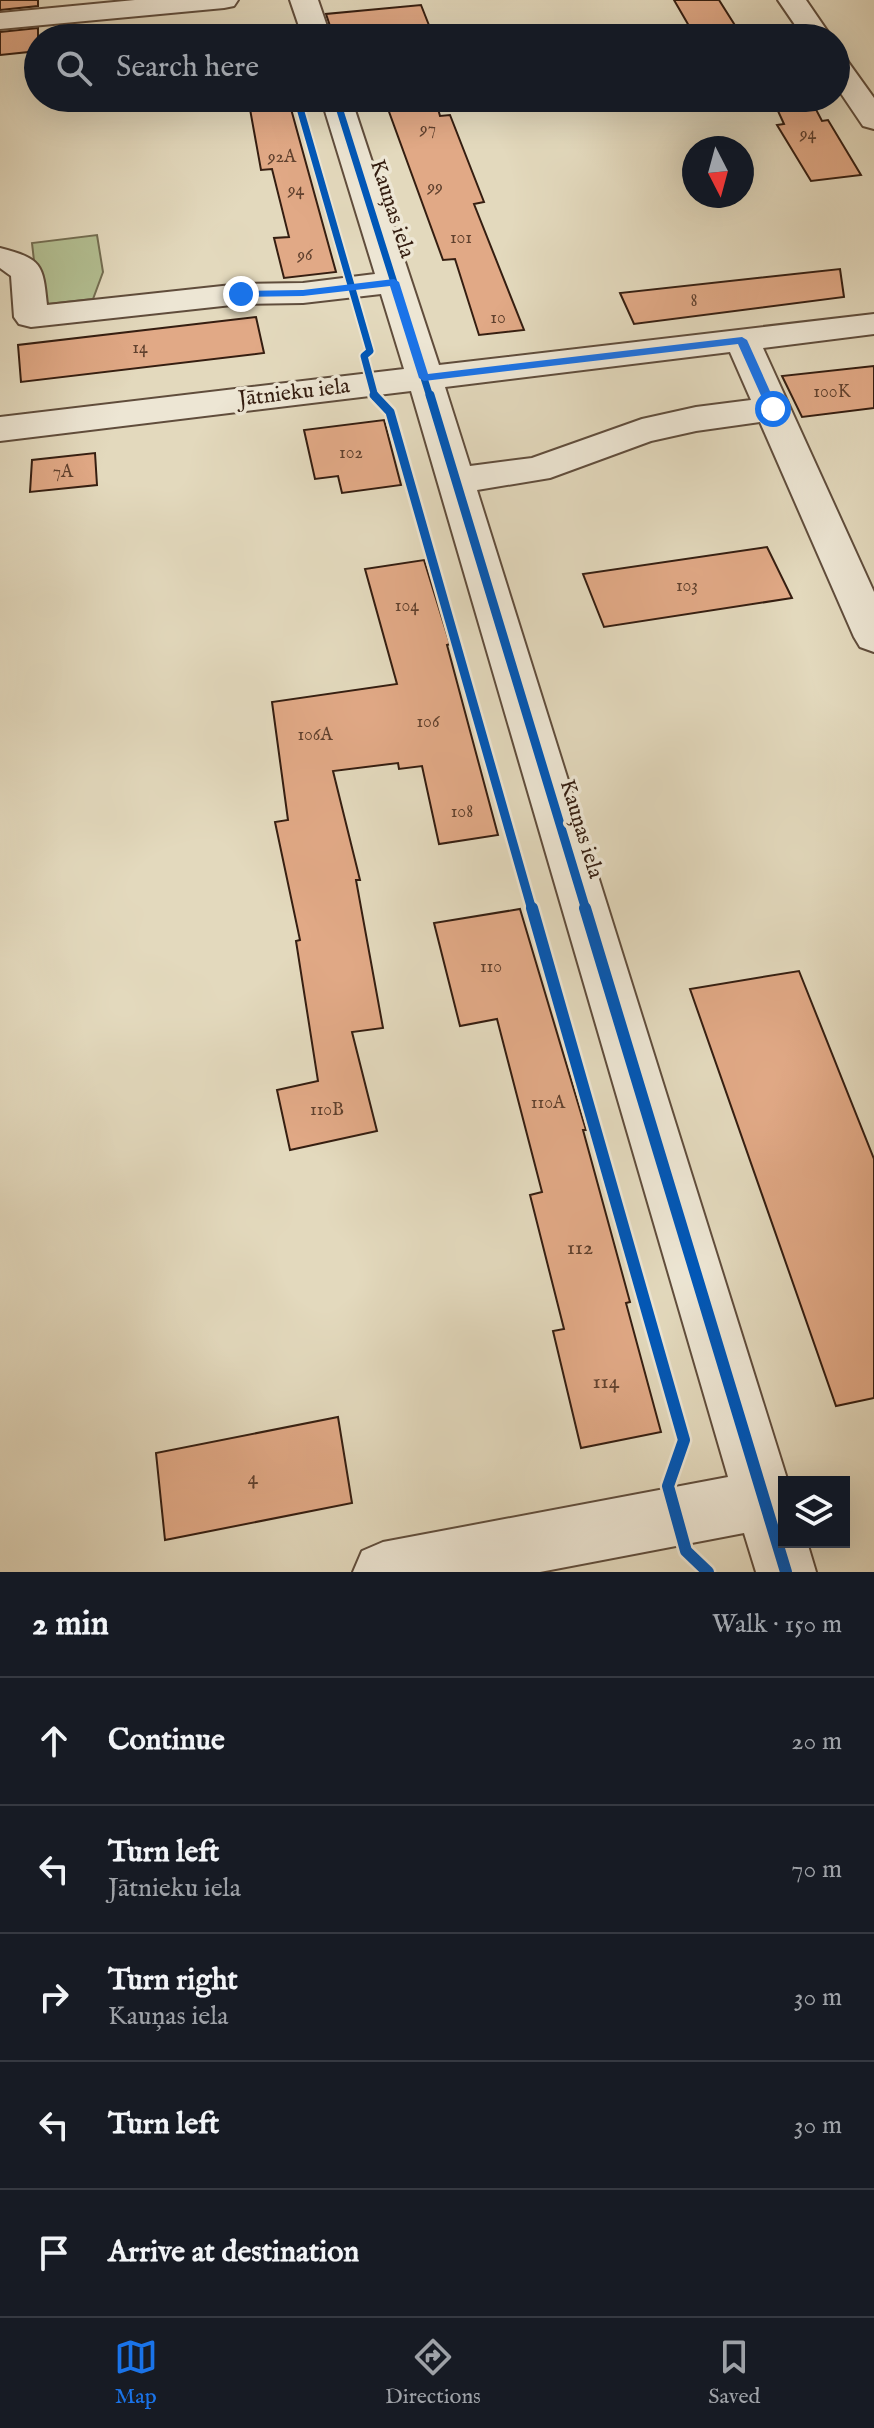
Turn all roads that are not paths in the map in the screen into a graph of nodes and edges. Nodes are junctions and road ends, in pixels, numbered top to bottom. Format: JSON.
{"nodes":[{"id":1,"x":224,"y":0,"type":"edge"},
{"id":2,"x":304,"y":0,"type":"edge"},
{"id":3,"x":792,"y":0,"type":"edge"},
{"id":4,"x":0,"y":21,"type":"edge"},
{"id":5,"x":312,"y":24,"type":"edge"},
{"id":6,"x":808,"y":24,"type":"edge"},
{"id":7,"x":850,"y":85,"type":"edge"},
{"id":8,"x":340,"y":112,"type":"edge"},
{"id":9,"x":874,"y":120,"type":"edge"},
{"id":10,"x":0,"y":258,"type":"edge"},
{"id":11,"x":394,"y":282,"type":"junction"},
{"id":12,"x":874,"y":324,"type":"edge"},
{"id":13,"x":742,"y":340,"type":"junction"},
{"id":14,"x":424,"y":378,"type":"junction"},
{"id":15,"x":773,"y":409,"type":"junction"},
{"id":16,"x":0,"y":429,"type":"edge"},
{"id":17,"x":454,"y":481,"type":"junction"},
{"id":18,"x":874,"y":637,"type":"edge"},
{"id":19,"x":763,"y":1500,"type":"junction"},
{"id":20,"x":383,"y":1572,"type":"edge"},
{"id":21,"x":786,"y":1572,"type":"edge"}],
"edges":[{"from":1,"to":4,"type":"street"},
{"from":2,"to":5,"type":"street"},
{"from":3,"to":6,"type":"street"},
{"from":7,"to":9,"type":"street"},
{"from":8,"to":11,"type":"street","name":"Kauņas iela"},
{"from":10,"to":11,"type":"street"},
{"from":11,"to":14,"type":"street","name":"Kauņas iela"},
{"from":12,"to":13,"type":"street","name":"Jātnieku iela"},
{"from":13,"to":14,"type":"street","name":"Jātnieku iela"},
{"from":13,"to":15,"type":"street"},
{"from":14,"to":16,"type":"street","name":"Jātnieku iela"},
{"from":14,"to":17,"type":"street","name":"Kauņas iela"},
{"from":15,"to":17,"type":"street"},
{"from":15,"to":18,"type":"street"},
{"from":17,"to":19,"type":"street","name":"Kauņas iela"},
{"from":19,"to":20,"type":"street"},
{"from":19,"to":21,"type":"street","name":"Kauņas iela"}]}
